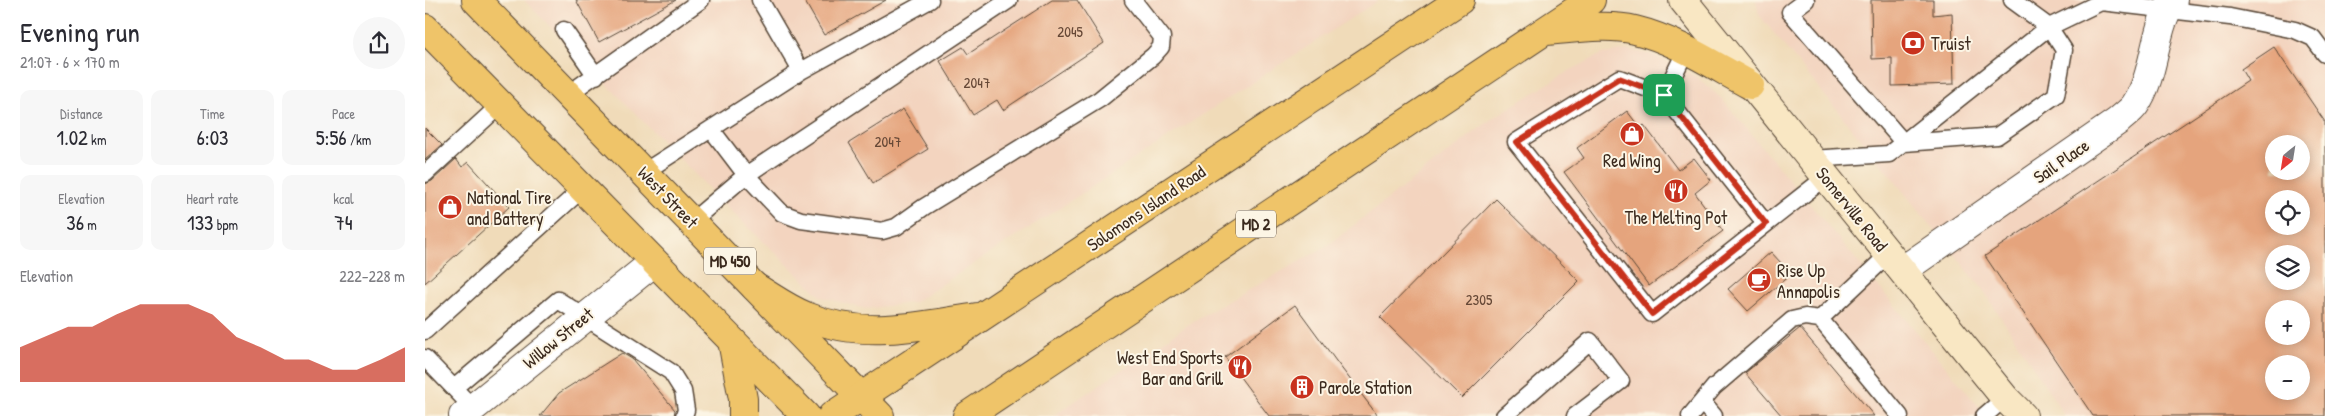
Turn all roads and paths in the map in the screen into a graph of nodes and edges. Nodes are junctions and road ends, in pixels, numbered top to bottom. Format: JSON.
{"nodes":[{"id":1,"x":476,"y":0,"type":"edge"},
{"id":2,"x":701,"y":0,"type":"edge"},
{"id":3,"x":760,"y":0,"type":"edge"},
{"id":4,"x":930,"y":0,"type":"edge"},
{"id":5,"x":1009,"y":0,"type":"edge"},
{"id":6,"x":1133,"y":0,"type":"edge"},
{"id":7,"x":1460,"y":0,"type":"edge"},
{"id":8,"x":1591,"y":0,"type":"edge"},
{"id":9,"x":1683,"y":0,"type":"edge"},
{"id":10,"x":1806,"y":0,"type":"edge"},
{"id":11,"x":2012,"y":0,"type":"edge"},
{"id":12,"x":2101,"y":1,"type":"edge"},
{"id":13,"x":2166,"y":4,"type":"edge"},
{"id":14,"x":2049,"y":27,"type":"junction"},
{"id":15,"x":425,"y":28,"type":"edge"},
{"id":16,"x":564,"y":30,"type":"dead end"},
{"id":17,"x":1545,"y":31,"type":"junction"},
{"id":18,"x":1686,"y":50,"type":"junction"},
{"id":19,"x":2325,"y":54,"type":"edge"},
{"id":20,"x":801,"y":71,"type":"junction"},
{"id":21,"x":596,"y":76,"type":"junction"},
{"id":22,"x":1750,"y":85,"type":"junction"},
{"id":23,"x":567,"y":95,"type":"junction"},
{"id":24,"x":1664,"y":95,"type":"junction"},
{"id":25,"x":500,"y":104,"type":"junction"},
{"id":26,"x":711,"y":129,"type":"junction"},
{"id":27,"x":1904,"y":143,"type":"junction"},
{"id":28,"x":1818,"y":168,"type":"junction"},
{"id":29,"x":644,"y":172,"type":"junction"},
{"id":30,"x":425,"y":174,"type":"edge"},
{"id":31,"x":745,"y":175,"type":"junction"},
{"id":32,"x":582,"y":189,"type":"junction"},
{"id":33,"x":692,"y":221,"type":"junction"},
{"id":34,"x":1766,"y":224,"type":"junction"},
{"id":35,"x":654,"y":262,"type":"junction"},
{"id":36,"x":1896,"y":262,"type":"junction"},
{"id":37,"x":755,"y":287,"type":"junction"},
{"id":38,"x":983,"y":316,"type":"junction"},
{"id":39,"x":584,"y":317,"type":"junction"},
{"id":40,"x":1820,"y":319,"type":"junction"},
{"id":41,"x":425,"y":330,"type":"edge"},
{"id":42,"x":732,"y":341,"type":"junction"},
{"id":43,"x":425,"y":358,"type":"edge"},
{"id":44,"x":1013,"y":386,"type":"junction"},
{"id":45,"x":453,"y":388,"type":"junction"},
{"id":46,"x":861,"y":397,"type":"junction"},
{"id":47,"x":1702,"y":402,"type":"junction"},
{"id":48,"x":2014,"y":407,"type":"edge"},
{"id":49,"x":468,"y":412,"type":"edge"},
{"id":50,"x":684,"y":416,"type":"edge"},
{"id":51,"x":743,"y":416,"type":"edge"},
{"id":52,"x":806,"y":416,"type":"edge"},
{"id":53,"x":832,"y":416,"type":"edge"},
{"id":54,"x":880,"y":416,"type":"edge"},
{"id":55,"x":967,"y":416,"type":"edge"},
{"id":56,"x":1003,"y":416,"type":"edge"},
{"id":57,"x":1504,"y":416,"type":"edge"},
{"id":58,"x":1575,"y":416,"type":"edge"},
{"id":59,"x":1690,"y":416,"type":"edge"},
{"id":60,"x":1714,"y":416,"type":"edge"},
{"id":61,"x":1900,"y":416,"type":"edge"},
{"id":62,"x":1984,"y":416,"type":"edge"}],
"edges":[{"from":1,"to":23,"type":"main road","name":"West Street","number":"MD 450"},
{"from":2,"to":21,"type":"lane"},
{"from":3,"to":20,"type":"lane"},
{"from":4,"to":20,"type":"lane"},
{"from":5,"to":31,"type":"lane"},
{"from":6,"to":31,"type":"lane"},
{"from":7,"to":38,"type":"main road","name":"Solomons Island Road"},
{"from":8,"to":17,"type":"main road","number":"MD 2"},
{"from":9,"to":22,"type":"street","name":"Somerville Road"},
{"from":10,"to":27,"type":"lane"},
{"from":11,"to":14,"type":"lane"},
{"from":12,"to":13,"type":"lane"},
{"from":12,"to":14,"type":"lane"},
{"from":13,"to":19,"type":"lane"},
{"from":13,"to":36,"type":"street","name":"Sail Place"},
{"from":14,"to":27,"type":"lane"},
{"from":14,"to":27,"type":"lane"},
{"from":15,"to":25,"type":"main road","number":"MD 450"},
{"from":16,"to":21,"type":"lane"},
{"from":17,"to":18,"type":"main road"},
{"from":17,"to":44,"type":"main road","number":"MD 2"},
{"from":18,"to":22,"type":"main road"},
{"from":18,"to":24,"type":"lane"},
{"from":20,"to":26,"type":"lane"},
{"from":21,"to":23,"type":"lane"},
{"from":22,"to":28,"type":"street","name":"Somerville Road"},
{"from":23,"to":29,"type":"main road","name":"West Street","number":"MD 450"},
{"from":24,"to":34,"type":"lane"},
{"from":24,"to":34,"type":"lane"},
{"from":25,"to":30,"type":"lane"},
{"from":25,"to":32,"type":"main road","number":"MD 450"},
{"from":26,"to":29,"type":"lane"},
{"from":26,"to":31,"type":"lane"},
{"from":27,"to":28,"type":"lane"},
{"from":28,"to":34,"type":"lane"},
{"from":28,"to":36,"type":"street","name":"Somerville Road"},
{"from":29,"to":33,"type":"main road","name":"West Street","number":"MD 450"},
{"from":31,"to":33,"type":"lane"},
{"from":32,"to":35,"type":"main road","number":"MD 450"},
{"from":32,"to":41,"type":"lane"},
{"from":33,"to":37,"type":"main road","name":"West Street","number":"MD 450"},
{"from":35,"to":39,"type":"street","name":"Willow Street"},
{"from":35,"to":42,"type":"main road","number":"MD 450"},
{"from":36,"to":40,"type":"lane"},
{"from":36,"to":48,"type":"street","name":"Somerville Road"},
{"from":37,"to":38,"type":"main road"},
{"from":37,"to":46,"type":"main road","name":"West Street","number":"MD 450"},
{"from":38,"to":46,"type":"main road","name":"Solomons Island Road"},
{"from":39,"to":45,"type":"lane"},
{"from":39,"to":49,"type":"street","name":"Willow Street"},
{"from":39,"to":50,"type":"lane"},
{"from":40,"to":47,"type":"lane"},
{"from":40,"to":61,"type":"lane"},
{"from":42,"to":51,"type":"main road"},
{"from":42,"to":52,"type":"main road","number":"MD 450"},
{"from":43,"to":45,"type":"lane"},
{"from":44,"to":55,"type":"main road","number":"MD 2"},
{"from":44,"to":56,"type":"main road"},
{"from":45,"to":49,"type":"lane"},
{"from":46,"to":53,"type":"main road","name":"Solomons Island Road"},
{"from":46,"to":54,"type":"main road","name":"West Street","number":"MD 450"},
{"from":47,"to":59,"type":"lane"},
{"from":47,"to":60,"type":"lane"},
{"from":48,"to":62,"type":"lane"},
{"from":57,"to":58,"type":"lane"}]}
